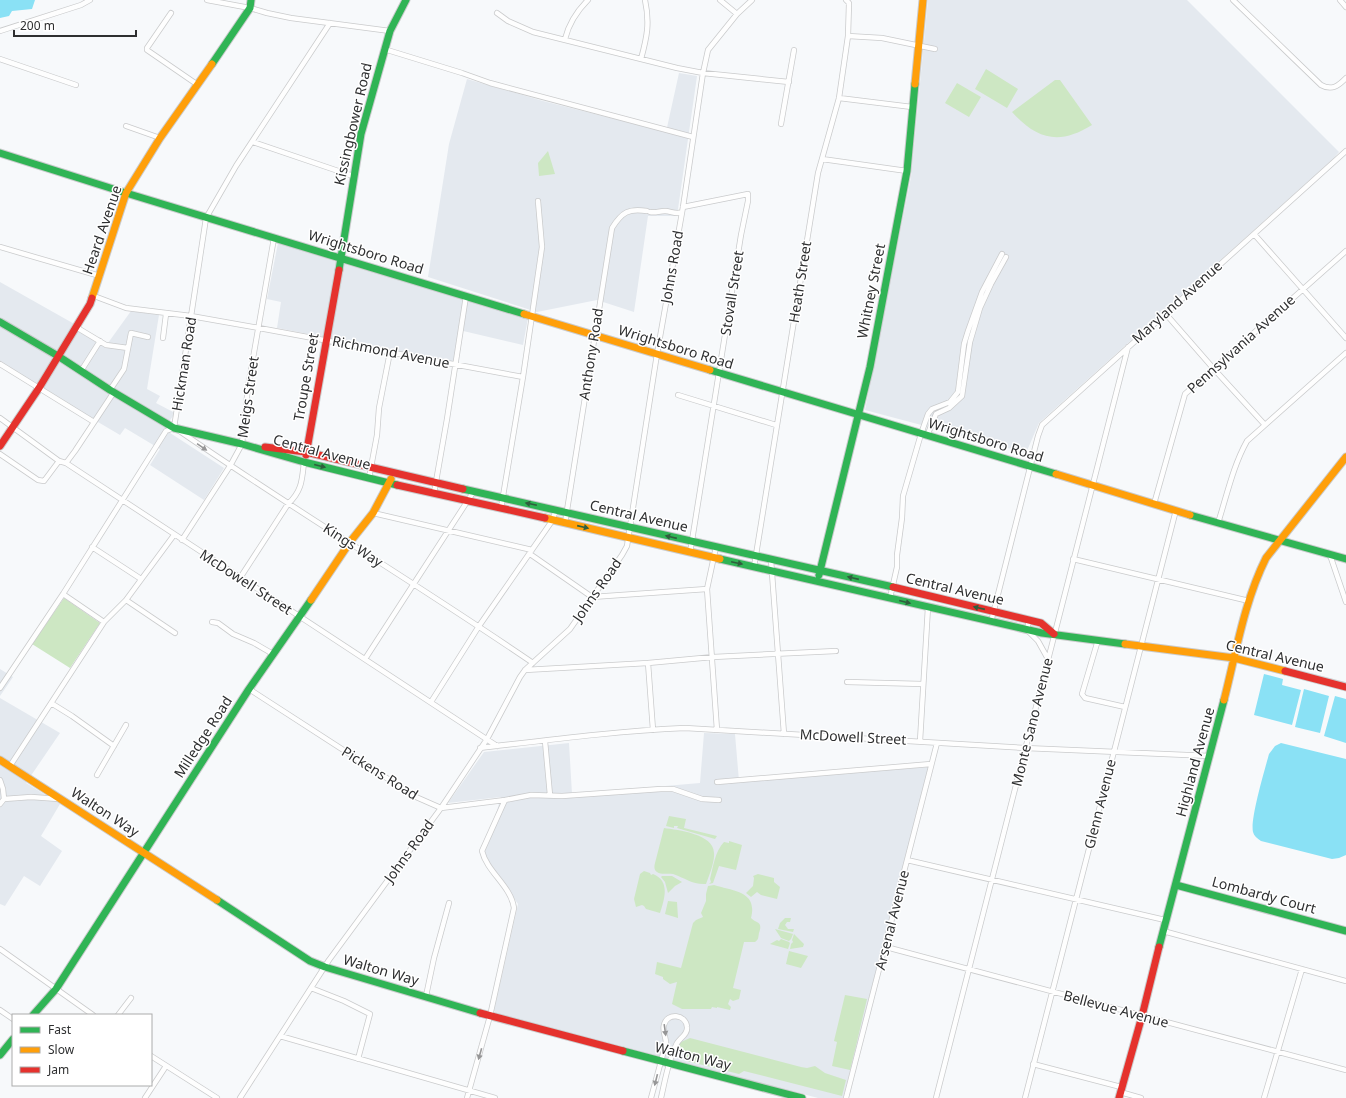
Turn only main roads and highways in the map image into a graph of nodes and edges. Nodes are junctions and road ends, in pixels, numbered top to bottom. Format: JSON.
{"nodes":[{"id":1,"x":406,"y":0,"type":"edge"},
{"id":2,"x":922,"y":0,"type":"edge"},
{"id":3,"x":250,"y":4,"type":"edge"},
{"id":4,"x":0,"y":152,"type":"edge"},
{"id":5,"x":126,"y":193,"type":"junction"},
{"id":6,"x":339,"y":258,"type":"junction"},
{"id":7,"x":1,"y":324,"type":"edge"},
{"id":8,"x":58,"y":356,"type":"junction"},
{"id":9,"x":858,"y":416,"type":"junction"},
{"id":10,"x":242,"y":444,"type":"junction"},
{"id":11,"x":0,"y":446,"type":"edge"},
{"id":12,"x":306,"y":452,"type":"junction"},
{"id":13,"x":1346,"y":457,"type":"edge"},
{"id":14,"x":304,"y":462,"type":"junction"},
{"id":15,"x":392,"y":473,"type":"junction"},
{"id":16,"x":390,"y":483,"type":"junction"},
{"id":17,"x":1279,"y":540,"type":"junction"},
{"id":18,"x":1346,"y":559,"type":"edge"},
{"id":19,"x":820,"y":571,"type":"junction"},
{"id":20,"x":817,"y":581,"type":"junction"},
{"id":21,"x":1054,"y":634,"type":"junction"},
{"id":22,"x":1234,"y":658,"type":"junction"},
{"id":23,"x":1346,"y":687,"type":"edge"},
{"id":24,"x":0,"y":760,"type":"edge"},
{"id":25,"x":143,"y":852,"type":"junction"},
{"id":26,"x":1176,"y":885,"type":"junction"},
{"id":27,"x":1346,"y":931,"type":"edge"},
{"id":28,"x":34,"y":1014,"type":"edge"},
{"id":29,"x":12,"y":1040,"type":"edge"},
{"id":30,"x":0,"y":1055,"type":"edge"},
{"id":31,"x":1120,"y":1092,"type":"edge"},
{"id":32,"x":802,"y":1098,"type":"edge"}],
"edges":[{"from":1,"to":6,"type":"main road","name":"Kissingbower Road"},
{"from":2,"to":9,"type":"main road","name":"Whitney Street"},
{"from":3,"to":5,"type":"main road","name":"Heard Avenue"},
{"from":4,"to":5,"type":"main road","name":"Wrightsboro Road"},
{"from":5,"to":6,"type":"main road","name":"Wrightsboro Road"},
{"from":5,"to":8,"type":"main road","name":"Heard Avenue"},
{"from":6,"to":9,"type":"main road","name":"Wrightsboro Road"},
{"from":6,"to":12,"type":"main road","name":"Troupe Street"},
{"from":7,"to":8,"type":"main road","name":"Central Avenue"},
{"from":8,"to":10,"type":"main road","name":"Central Avenue"},
{"from":8,"to":11,"type":"main road","name":"Heard Avenue"},
{"from":9,"to":17,"type":"main road","name":"Wrightsboro Road"},
{"from":9,"to":19,"type":"main road","name":"Whitney Street"},
{"from":10,"to":12,"type":"main road","name":"Central Avenue"},
{"from":10,"to":14,"type":"main road","name":"Central Avenue"},
{"from":12,"to":14,"type":"main road","name":"Troupe Street"},
{"from":12,"to":15,"type":"main road","name":"Central Avenue"},
{"from":13,"to":17,"type":"main road","name":"Highland Avenue"},
{"from":14,"to":16,"type":"main road","name":"Central Avenue","one_way":true},
{"from":15,"to":16,"type":"main road","name":"Milledge Road"},
{"from":19,"to":15,"type":"main road","name":"Central Avenue","one_way":true},
{"from":16,"to":20,"type":"main road","name":"Central Avenue","one_way":true},
{"from":16,"to":25,"type":"main road","name":"Milledge Road"},
{"from":17,"to":18,"type":"main road","name":"Wrightsboro Road"},
{"from":17,"to":22,"type":"main road","name":"Highland Avenue"},
{"from":19,"to":20,"type":"main road","name":"Whitney Street"},
{"from":21,"to":19,"type":"main road","name":"Central Avenue","one_way":true},
{"from":20,"to":21,"type":"main road","name":"Central Avenue","one_way":true},
{"from":21,"to":22,"type":"main road","name":"Central Avenue"},
{"from":22,"to":23,"type":"main road","name":"Central Avenue"},
{"from":22,"to":26,"type":"main road","name":"Highland Avenue"},
{"from":24,"to":25,"type":"main road","name":"Walton Way"},
{"from":25,"to":28,"type":"main road","name":"Milledge Road"},
{"from":25,"to":32,"type":"main road","name":"Walton Way"},
{"from":26,"to":27,"type":"main road","name":"Lombardy Court"},
{"from":26,"to":31,"type":"main road","name":"Highland Avenue"},
{"from":29,"to":30,"type":"main road"}]}
